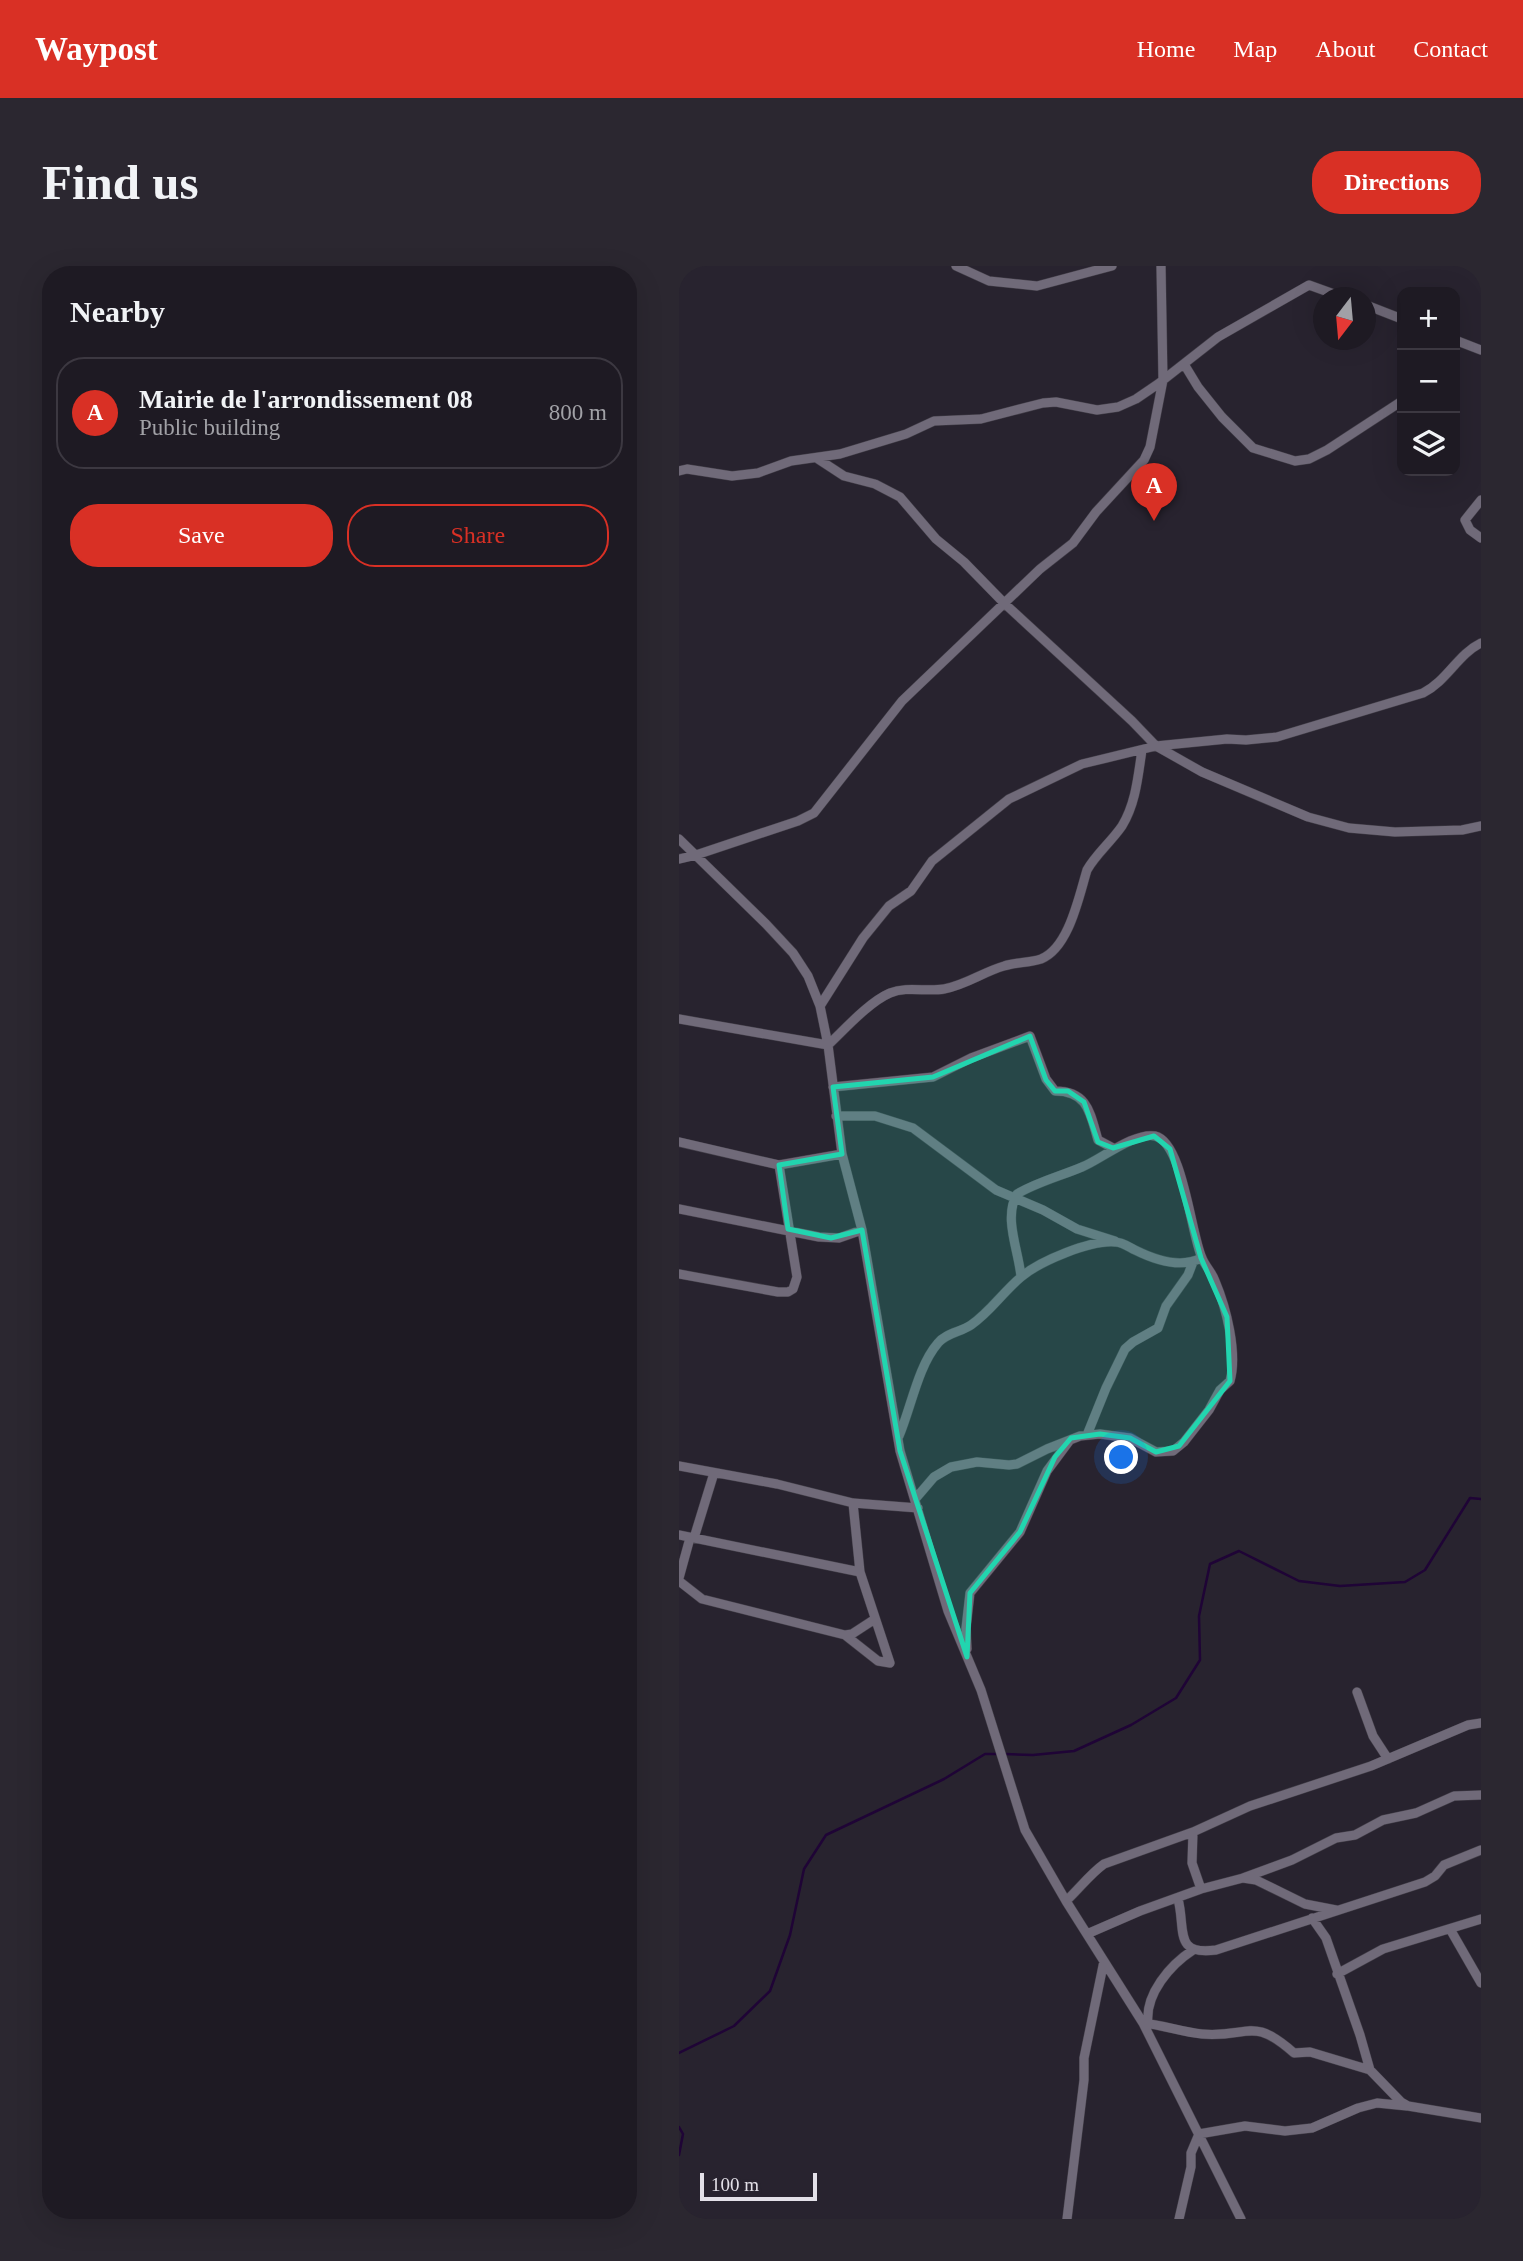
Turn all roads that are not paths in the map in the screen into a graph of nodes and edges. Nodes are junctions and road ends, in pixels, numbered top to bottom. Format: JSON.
{"nodes":[{"id":1,"x":955,"y":266,"type":"edge"},
{"id":2,"x":1112,"y":266,"type":"edge"},
{"id":3,"x":1161,"y":266,"type":"edge"},
{"id":4,"x":1315,"y":287,"type":"edge"},
{"id":5,"x":1376,"y":309,"type":"edge"},
{"id":6,"x":1397,"y":317,"type":"edge"},
{"id":7,"x":1460,"y":342,"type":"edge"},
{"id":8,"x":1481,"y":350,"type":"edge"},
{"id":9,"x":1184,"y":364,"type":"junction"},
{"id":10,"x":1163,"y":380,"type":"junction"},
{"id":11,"x":1397,"y":404,"type":"edge"},
{"id":12,"x":818,"y":459,"type":"junction"},
{"id":13,"x":679,"y":471,"type":"edge"},
{"id":14,"x":1481,"y":500,"type":"edge"},
{"id":15,"x":1481,"y":538,"type":"edge"},
{"id":16,"x":1005,"y":604,"type":"junction"},
{"id":17,"x":1481,"y":643,"type":"edge"},
{"id":18,"x":1156,"y":746,"type":"junction"},
{"id":19,"x":1142,"y":750,"type":"junction"},
{"id":20,"x":1481,"y":826,"type":"edge"},
{"id":21,"x":679,"y":839,"type":"edge"},
{"id":22,"x":696,"y":855,"type":"junction"},
{"id":23,"x":679,"y":859,"type":"edge"},
{"id":24,"x":820,"y":1006,"type":"junction"},
{"id":25,"x":679,"y":1019,"type":"edge"},
{"id":26,"x":828,"y":1045,"type":"junction"},
{"id":27,"x":834,"y":1087,"type":"junction"},
{"id":28,"x":836,"y":1116,"type":"junction"},
{"id":29,"x":679,"y":1142,"type":"edge"},
{"id":30,"x":1113,"y":1148,"type":"junction"},
{"id":31,"x":842,"y":1154,"type":"junction"},
{"id":32,"x":779,"y":1165,"type":"junction"},
{"id":33,"x":1015,"y":1197,"type":"junction"},
{"id":34,"x":679,"y":1209,"type":"edge"},
{"id":35,"x":788,"y":1229,"type":"junction"},
{"id":36,"x":862,"y":1230,"type":"junction"},
{"id":37,"x":1117,"y":1242,"type":"junction"},
{"id":38,"x":1197,"y":1260,"type":"junction"},
{"id":39,"x":679,"y":1274,"type":"edge"},
{"id":40,"x":1021,"y":1277,"type":"junction"},
{"id":41,"x":1087,"y":1435,"type":"junction"},
{"id":42,"x":898,"y":1438,"type":"junction"},
{"id":43,"x":1071,"y":1438,"type":"junction"},
{"id":44,"x":679,"y":1466,"type":"edge"},
{"id":45,"x":714,"y":1473,"type":"junction"},
{"id":46,"x":853,"y":1503,"type":"junction"},
{"id":47,"x":917,"y":1503,"type":"junction"},
{"id":48,"x":679,"y":1535,"type":"edge"},
{"id":49,"x":692,"y":1538,"type":"junction"},
{"id":50,"x":860,"y":1572,"type":"junction"},
{"id":51,"x":679,"y":1580,"type":"edge"},
{"id":52,"x":875,"y":1619,"type":"junction"},
{"id":53,"x":845,"y":1635,"type":"junction"},
{"id":54,"x":967,"y":1657,"type":"junction"},
{"id":55,"x":1357,"y":1692,"type":"dead end"},
{"id":56,"x":1481,"y":1723,"type":"edge"},
{"id":57,"x":1388,"y":1759,"type":"junction"},
{"id":58,"x":1481,"y":1795,"type":"edge"},
{"id":59,"x":1193,"y":1832,"type":"junction"},
{"id":60,"x":1481,"y":1850,"type":"edge"},
{"id":61,"x":1244,"y":1878,"type":"junction"},
{"id":62,"x":1201,"y":1889,"type":"junction"},
{"id":63,"x":1178,"y":1899,"type":"junction"},
{"id":64,"x":1066,"y":1901,"type":"junction"},
{"id":65,"x":1338,"y":1910,"type":"junction"},
{"id":66,"x":1312,"y":1918,"type":"junction"},
{"id":67,"x":1481,"y":1919,"type":"edge"},
{"id":68,"x":1450,"y":1929,"type":"junction"},
{"id":69,"x":1087,"y":1934,"type":"junction"},
{"id":70,"x":1193,"y":1950,"type":"junction"},
{"id":71,"x":1104,"y":1961,"type":"junction"},
{"id":72,"x":1337,"y":1974,"type":"junction"},
{"id":73,"x":1481,"y":1983,"type":"edge"},
{"id":74,"x":1145,"y":2023,"type":"junction"},
{"id":75,"x":1370,"y":2070,"type":"junction"},
{"id":76,"x":1408,"y":2106,"type":"junction"},
{"id":77,"x":1481,"y":2118,"type":"edge"},
{"id":78,"x":1199,"y":2134,"type":"junction"},
{"id":79,"x":1067,"y":2219,"type":"edge"},
{"id":80,"x":1179,"y":2219,"type":"edge"},
{"id":81,"x":1241,"y":2219,"type":"edge"}],
"edges":[{"from":1,"to":2,"type":"street"},
{"from":3,"to":10,"type":"street"},
{"from":4,"to":9,"type":"street"},
{"from":5,"to":6,"type":"street"},
{"from":7,"to":8,"type":"street"},
{"from":9,"to":10,"type":"street"},
{"from":9,"to":11,"type":"street"},
{"from":10,"to":12,"type":"street"},
{"from":10,"to":16,"type":"street"},
{"from":12,"to":13,"type":"street"},
{"from":12,"to":16,"type":"street"},
{"from":14,"to":15,"type":"street"},
{"from":16,"to":18,"type":"street"},
{"from":16,"to":22,"type":"street"},
{"from":17,"to":18,"type":"street"},
{"from":18,"to":19,"type":"street"},
{"from":18,"to":20,"type":"street"},
{"from":19,"to":24,"type":"street"},
{"from":19,"to":26,"type":"street"},
{"from":21,"to":22,"type":"street"},
{"from":22,"to":23,"type":"street"},
{"from":22,"to":24,"type":"street"},
{"from":24,"to":26,"type":"street"},
{"from":25,"to":26,"type":"street"},
{"from":26,"to":27,"type":"street"},
{"from":27,"to":28,"type":"street"},
{"from":27,"to":30,"type":"street"},
{"from":28,"to":31,"type":"street"},
{"from":28,"to":33,"type":"street"},
{"from":29,"to":32,"type":"street"},
{"from":30,"to":33,"type":"street"},
{"from":30,"to":38,"type":"street"},
{"from":31,"to":32,"type":"street"},
{"from":31,"to":36,"type":"street"},
{"from":32,"to":35,"type":"street"},
{"from":33,"to":37,"type":"street"},
{"from":33,"to":40,"type":"street"},
{"from":34,"to":35,"type":"street"},
{"from":35,"to":36,"type":"street"},
{"from":35,"to":39,"type":"street"},
{"from":36,"to":42,"type":"street"},
{"from":37,"to":38,"type":"street"},
{"from":37,"to":40,"type":"street"},
{"from":38,"to":41,"type":"street"},
{"from":38,"to":41,"type":"street"},
{"from":40,"to":42,"type":"street"},
{"from":41,"to":43,"type":"street"},
{"from":42,"to":47,"type":"street"},
{"from":43,"to":47,"type":"street"},
{"from":43,"to":54,"type":"street"},
{"from":44,"to":45,"type":"street"},
{"from":45,"to":46,"type":"street"},
{"from":45,"to":49,"type":"street"},
{"from":46,"to":47,"type":"street"},
{"from":46,"to":50,"type":"street"},
{"from":47,"to":54,"type":"street"},
{"from":48,"to":49,"type":"street"},
{"from":49,"to":50,"type":"street"},
{"from":49,"to":51,"type":"street"},
{"from":50,"to":52,"type":"street"},
{"from":51,"to":53,"type":"street"},
{"from":52,"to":53,"type":"street"},
{"from":52,"to":53,"type":"street"},
{"from":54,"to":64,"type":"street"},
{"from":55,"to":57,"type":"street"},
{"from":56,"to":57,"type":"street"},
{"from":57,"to":59,"type":"street"},
{"from":58,"to":61,"type":"street"},
{"from":59,"to":62,"type":"street"},
{"from":59,"to":64,"type":"street"},
{"from":60,"to":65,"type":"street"},
{"from":61,"to":62,"type":"street"},
{"from":61,"to":65,"type":"street"},
{"from":62,"to":63,"type":"street"},
{"from":63,"to":69,"type":"street"},
{"from":63,"to":70,"type":"street"},
{"from":64,"to":69,"type":"street"},
{"from":65,"to":66,"type":"street"},
{"from":66,"to":70,"type":"street"},
{"from":66,"to":72,"type":"street"},
{"from":67,"to":68,"type":"street"},
{"from":68,"to":72,"type":"street"},
{"from":68,"to":73,"type":"street"},
{"from":69,"to":71,"type":"street"},
{"from":70,"to":74,"type":"street"},
{"from":71,"to":74,"type":"street"},
{"from":71,"to":79,"type":"street"},
{"from":72,"to":75,"type":"street"},
{"from":74,"to":75,"type":"street"},
{"from":74,"to":78,"type":"street"},
{"from":75,"to":76,"type":"street"},
{"from":76,"to":77,"type":"street"},
{"from":76,"to":78,"type":"street"},
{"from":78,"to":80,"type":"street"},
{"from":78,"to":81,"type":"street"}]}
